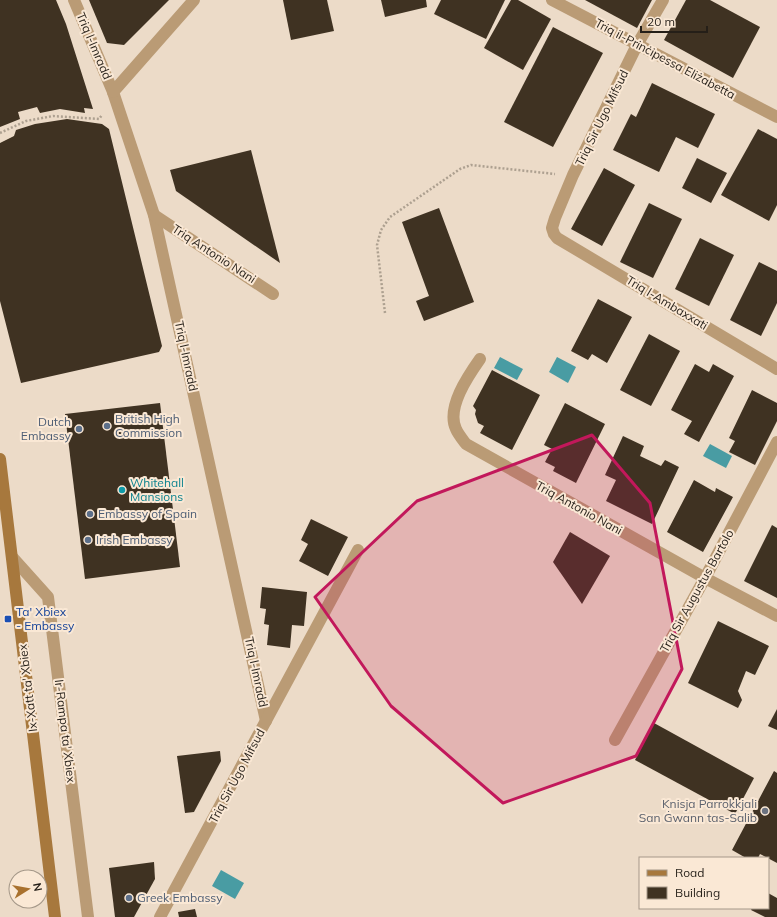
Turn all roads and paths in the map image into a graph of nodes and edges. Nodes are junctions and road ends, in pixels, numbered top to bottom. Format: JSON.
{"nodes":[{"id":1,"x":74,"y":0,"type":"edge"},
{"id":2,"x":194,"y":0,"type":"edge"},
{"id":3,"x":552,"y":0,"type":"edge"},
{"id":4,"x":663,"y":0,"type":"edge"},
{"id":5,"x":637,"y":45,"type":"junction"},
{"id":6,"x":113,"y":92,"type":"junction"},
{"id":7,"x":777,"y":117,"type":"edge"},
{"id":8,"x":0,"y":133,"type":"edge"},
{"id":9,"x":573,"y":175,"type":"junction"},
{"id":10,"x":154,"y":215,"type":"junction"},
{"id":11,"x":557,"y":238,"type":"joint"},
{"id":12,"x":273,"y":294,"type":"dead end"},
{"id":13,"x":385,"y":313,"type":"dead end"},
{"id":14,"x":480,"y":358,"type":"dead end"},
{"id":15,"x":777,"y":369,"type":"edge"},
{"id":16,"x":777,"y":442,"type":"edge"},
{"id":17,"x":0,"y":458,"type":"edge"},
{"id":18,"x":358,"y":550,"type":"dead end"},
{"id":19,"x":13,"y":558,"type":"junction"},
{"id":20,"x":705,"y":578,"type":"junction"},
{"id":21,"x":777,"y":616,"type":"edge"},
{"id":22,"x":266,"y":721,"type":"junction"},
{"id":23,"x":615,"y":740,"type":"dead end"},
{"id":24,"x":55,"y":917,"type":"edge"},
{"id":25,"x":88,"y":917,"type":"edge"},
{"id":26,"x":160,"y":917,"type":"edge"}],
"edges":[{"from":1,"to":6,"type":"street","name":"Triq l-Imradd"},
{"from":2,"to":6,"type":"street"},
{"from":3,"to":5,"type":"street","name":"Triq il-Prinċipessa Eliżabetta"},
{"from":4,"to":5,"type":"street","name":"Triq Sir Ugo Mifsud"},
{"from":5,"to":7,"type":"street","name":"Triq il-Prinċipessa Eliżabetta"},
{"from":5,"to":9,"type":"street","name":"Triq Sir Ugo Mifsud"},
{"from":6,"to":8,"type":"path"},
{"from":6,"to":10,"type":"street","name":"Triq l-Imradd"},
{"from":9,"to":11,"type":"street","name":"Triq Sir Ugo Mifsud"},
{"from":9,"to":13,"type":"path"},
{"from":10,"to":12,"type":"street","name":"Triq Antonio Nani"},
{"from":10,"to":22,"type":"street","name":"Triq l-Imradd"},
{"from":11,"to":15,"type":"street","name":"Triq l-Ambaxxati"},
{"from":14,"to":20,"type":"street","name":"Triq Antonio Nani"},
{"from":16,"to":20,"type":"street","name":"Triq Sir Augustus Bartolo"},
{"from":17,"to":19,"type":"main road","name":"Ix-Xatt ta' Xbiex"},
{"from":18,"to":22,"type":"street","name":"Triq Sir Ugo Mifsud"},
{"from":19,"to":24,"type":"main road","name":"Ix-Xatt ta' Xbiex"},
{"from":19,"to":25,"type":"street","name":"Ir-Rampa ta' Xbiex"},
{"from":20,"to":21,"type":"street","name":"Triq Antonio Nani"},
{"from":20,"to":23,"type":"street","name":"Triq Sir Augustus Bartolo"},
{"from":22,"to":26,"type":"street","name":"Triq Sir Ugo Mifsud"}]}
